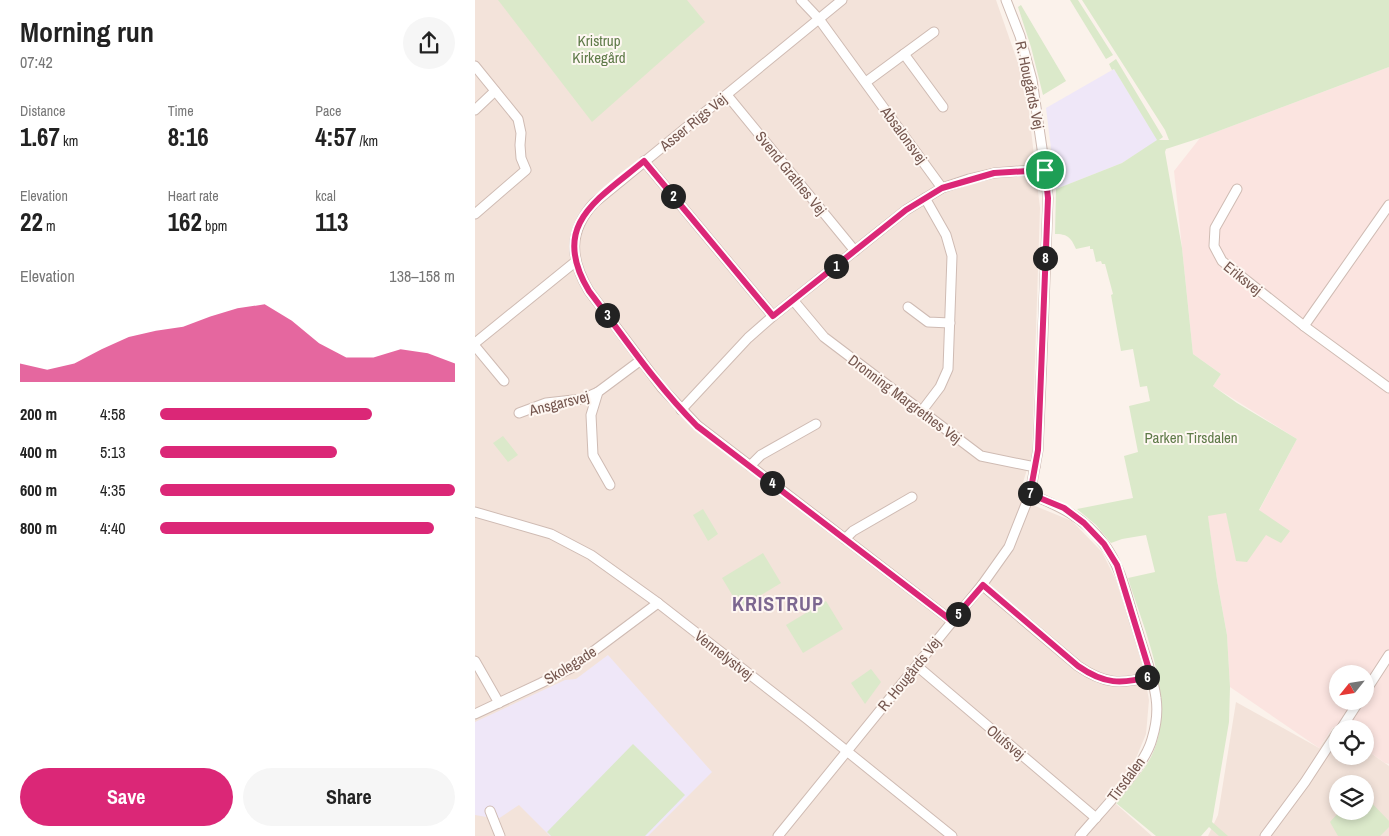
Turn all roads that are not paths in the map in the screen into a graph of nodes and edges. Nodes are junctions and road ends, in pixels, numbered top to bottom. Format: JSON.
{"nodes":[{"id":1,"x":801,"y":0,"type":"edge"},
{"id":2,"x":842,"y":0,"type":"edge"},
{"id":3,"x":1006,"y":0,"type":"edge"},
{"id":4,"x":819,"y":19,"type":"junction"},
{"id":5,"x":934,"y":32,"type":"dead end"},
{"id":6,"x":904,"y":54,"type":"junction"},
{"id":7,"x":475,"y":66,"type":"edge"},
{"id":8,"x":866,"y":82,"type":"junction"},
{"id":9,"x":495,"y":91,"type":"junction"},
{"id":10,"x":727,"y":95,"type":"junction"},
{"id":11,"x":943,"y":107,"type":"dead end"},
{"id":12,"x":475,"y":110,"type":"edge"},
{"id":13,"x":644,"y":161,"type":"junction"},
{"id":14,"x":1045,"y":170,"type":"junction"},
{"id":15,"x":942,"y":188,"type":"junction"},
{"id":16,"x":1237,"y":189,"type":"dead end"},
{"id":17,"x":925,"y":198,"type":"junction"},
{"id":18,"x":1389,"y":205,"type":"edge"},
{"id":19,"x":475,"y":214,"type":"edge"},
{"id":20,"x":855,"y":251,"type":"junction"},
{"id":21,"x":575,"y":262,"type":"junction"},
{"id":22,"x":793,"y":300,"type":"junction"},
{"id":23,"x":908,"y":307,"type":"dead end"},
{"id":24,"x":773,"y":316,"type":"junction"},
{"id":25,"x":950,"y":324,"type":"junction"},
{"id":26,"x":1304,"y":326,"type":"junction"},
{"id":27,"x":475,"y":344,"type":"edge"},
{"id":28,"x":641,"y":360,"type":"junction"},
{"id":29,"x":504,"y":381,"type":"dead end"},
{"id":30,"x":1389,"y":388,"type":"edge"},
{"id":31,"x":599,"y":392,"type":"junction"},
{"id":32,"x":681,"y":410,"type":"junction"},
{"id":33,"x":921,"y":412,"type":"junction"},
{"id":34,"x":519,"y":413,"type":"dead end"},
{"id":35,"x":816,"y":424,"type":"dead end"},
{"id":36,"x":750,"y":466,"type":"junction"},
{"id":37,"x":1035,"y":467,"type":"junction"},
{"id":38,"x":610,"y":485,"type":"dead end"},
{"id":39,"x":1030,"y":494,"type":"junction"},
{"id":40,"x":912,"y":497,"type":"dead end"},
{"id":41,"x":475,"y":512,"type":"edge"},
{"id":42,"x":845,"y":539,"type":"junction"},
{"id":43,"x":983,"y":585,"type":"junction"},
{"id":44,"x":657,"y":603,"type":"junction"},
{"id":45,"x":952,"y":621,"type":"junction"},
{"id":46,"x":1389,"y":655,"type":"edge"},
{"id":47,"x":475,"y":661,"type":"edge"},
{"id":48,"x":917,"y":666,"type":"junction"},
{"id":49,"x":1151,"y":676,"type":"junction"},
{"id":50,"x":1374,"y":678,"type":"edge"},
{"id":51,"x":499,"y":703,"type":"junction"},
{"id":52,"x":475,"y":714,"type":"edge"},
{"id":53,"x":1329,"y":746,"type":"edge"},
{"id":54,"x":847,"y":751,"type":"junction"},
{"id":55,"x":490,"y":811,"type":"dead end"},
{"id":56,"x":1096,"y":818,"type":"junction"},
{"id":57,"x":500,"y":836,"type":"edge"},
{"id":58,"x":777,"y":836,"type":"edge"},
{"id":59,"x":951,"y":836,"type":"edge"},
{"id":60,"x":1080,"y":836,"type":"edge"},
{"id":61,"x":1265,"y":836,"type":"edge"}],
"edges":[{"from":1,"to":4,"type":"street","name":"Absalonsvej"},
{"from":2,"to":4,"type":"street","name":"Asser Rigs Vej"},
{"from":3,"to":14,"type":"street","name":"R. Hougårds Vej"},
{"from":4,"to":8,"type":"street","name":"Absalonsvej"},
{"from":4,"to":10,"type":"street","name":"Asser Rigs Vej"},
{"from":5,"to":6,"type":"street"},
{"from":6,"to":8,"type":"street"},
{"from":6,"to":11,"type":"street"},
{"from":7,"to":9,"type":"street"},
{"from":8,"to":15,"type":"street","name":"Absalonsvej"},
{"from":9,"to":12,"type":"street"},
{"from":9,"to":19,"type":"street"},
{"from":10,"to":13,"type":"street","name":"Asser Rigs Vej"},
{"from":10,"to":20,"type":"street","name":"Svend Grathes Vej"},
{"from":13,"to":21,"type":"street","name":"Asser Rigs Vej"},
{"from":13,"to":24,"type":"street"},
{"from":14,"to":15,"type":"street"},
{"from":14,"to":37,"type":"street","name":"R. Hougårds Vej"},
{"from":15,"to":17,"type":"street"},
{"from":16,"to":26,"type":"street","name":"Eriksvej"},
{"from":17,"to":20,"type":"street"},
{"from":17,"to":25,"type":"street"},
{"from":18,"to":26,"type":"street"},
{"from":20,"to":22,"type":"street"},
{"from":21,"to":27,"type":"street"},
{"from":21,"to":28,"type":"street","name":"Asser Rigs Vej"},
{"from":22,"to":24,"type":"street"},
{"from":22,"to":33,"type":"street","name":"Dronning Margrethes Vej"},
{"from":23,"to":25,"type":"street"},
{"from":24,"to":32,"type":"street"},
{"from":25,"to":33,"type":"street"},
{"from":26,"to":30,"type":"street","name":"Eriksvej"},
{"from":27,"to":29,"type":"street"},
{"from":28,"to":31,"type":"street","name":"Ansgarsvej"},
{"from":28,"to":32,"type":"street","name":"Asser Rigs Vej"},
{"from":31,"to":34,"type":"street","name":"Ansgarsvej"},
{"from":31,"to":38,"type":"street","name":"Ansgarsvej"},
{"from":32,"to":36,"type":"street","name":"Asser Rigs Vej"},
{"from":33,"to":37,"type":"street","name":"Dronning Margrethes Vej"},
{"from":35,"to":36,"type":"street"},
{"from":36,"to":42,"type":"street","name":"Asser Rigs Vej"},
{"from":37,"to":39,"type":"street","name":"R. Hougårds Vej"},
{"from":39,"to":43,"type":"street","name":"R. Hougårds Vej"},
{"from":39,"to":49,"type":"street","name":"Tirsdalen"},
{"from":40,"to":42,"type":"street"},
{"from":41,"to":44,"type":"street","name":"Vennelystvej"},
{"from":42,"to":45,"type":"street","name":"Asser Rigs Vej"},
{"from":43,"to":45,"type":"street","name":"R. Hougårds Vej"},
{"from":43,"to":49,"type":"street"},
{"from":44,"to":51,"type":"street","name":"Skolegade"},
{"from":44,"to":54,"type":"street","name":"Vennelystvej"},
{"from":45,"to":48,"type":"street","name":"R. Hougårds Vej"},
{"from":46,"to":50,"type":"street"},
{"from":47,"to":51,"type":"street"},
{"from":48,"to":54,"type":"street","name":"R. Hougårds Vej"},
{"from":48,"to":56,"type":"street","name":"Olufsvej"},
{"from":49,"to":56,"type":"street","name":"Tirsdalen"},
{"from":51,"to":52,"type":"street","name":"Skolegade"},
{"from":53,"to":61,"type":"street"},
{"from":54,"to":58,"type":"street","name":"R. Hougårds Vej"},
{"from":54,"to":59,"type":"street","name":"Vennelystvej"},
{"from":55,"to":57,"type":"street"},
{"from":56,"to":60,"type":"street","name":"Tirsdalen"}]}
